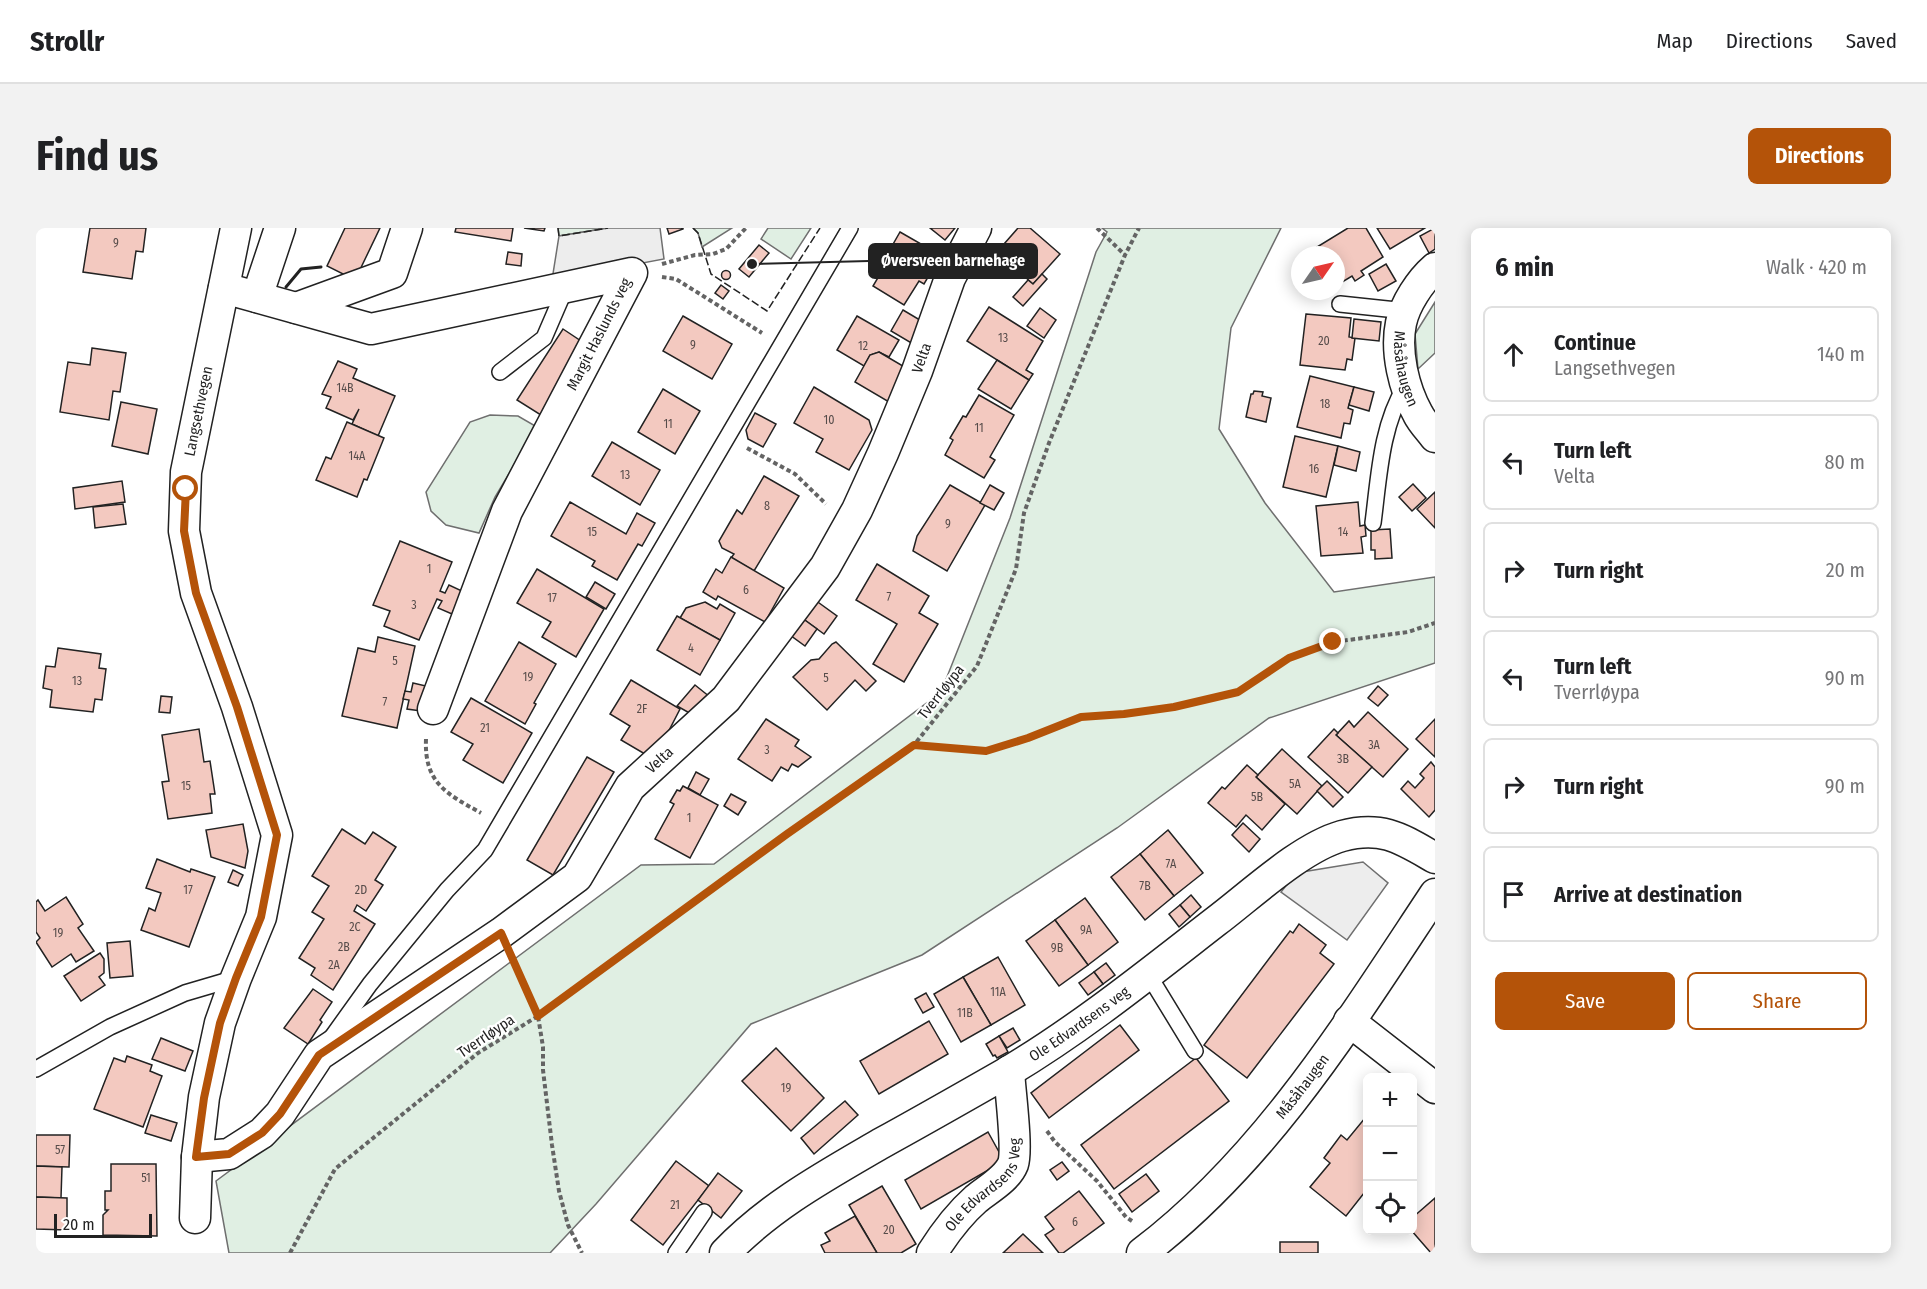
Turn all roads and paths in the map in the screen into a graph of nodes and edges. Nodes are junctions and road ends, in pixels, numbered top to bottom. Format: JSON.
{"nodes":[{"id":1,"x":236,"y":228,"type":"edge"},
{"id":2,"x":280,"y":228,"type":"edge"},
{"id":3,"x":407,"y":228,"type":"edge"},
{"id":4,"x":746,"y":228,"type":"edge"},
{"id":5,"x":850,"y":228,"type":"edge"},
{"id":6,"x":976,"y":228,"type":"edge"},
{"id":7,"x":1097,"y":228,"type":"edge"},
{"id":8,"x":1139,"y":228,"type":"edge"},
{"id":9,"x":1125,"y":255,"type":"junction"},
{"id":10,"x":1435,"y":268,"type":"edge"},
{"id":11,"x":632,"y":273,"type":"junction"},
{"id":12,"x":566,"y":287,"type":"junction"},
{"id":13,"x":224,"y":288,"type":"junction"},
{"id":14,"x":258,"y":297,"type":"junction"},
{"id":15,"x":1340,"y":304,"type":"dead end"},
{"id":16,"x":296,"y":308,"type":"junction"},
{"id":17,"x":1406,"y":311,"type":"junction"},
{"id":18,"x":781,"y":345,"type":"junction"},
{"id":19,"x":500,"y":372,"type":"dead end"},
{"id":20,"x":1406,"y":386,"type":"junction"},
{"id":21,"x":728,"y":435,"type":"junction"},
{"id":22,"x":1435,"y":436,"type":"edge"},
{"id":23,"x":1373,"y":523,"type":"dead end"},
{"id":24,"x":848,"y":526,"type":"junction"},
{"id":25,"x":1435,"y":623,"type":"edge"},
{"id":26,"x":429,"y":721,"type":"joint"},
{"id":27,"x":914,"y":745,"type":"junction"},
{"id":28,"x":501,"y":824,"type":"junction"},
{"id":29,"x":1435,"y":858,"type":"edge"},
{"id":30,"x":1435,"y":894,"type":"edge"},
{"id":31,"x":501,"y":933,"type":"junction"},
{"id":32,"x":1148,"y":974,"type":"junction"},
{"id":33,"x":236,"y":978,"type":"junction"},
{"id":34,"x":538,"y":1016,"type":"junction"},
{"id":35,"x":1349,"y":1021,"type":"junction"},
{"id":36,"x":1195,"y":1051,"type":"dead end"},
{"id":37,"x":319,"y":1055,"type":"junction"},
{"id":38,"x":36,"y":1069,"type":"edge"},
{"id":39,"x":1009,"y":1071,"type":"junction"},
{"id":40,"x":1435,"y":1088,"type":"edge"},
{"id":41,"x":1043,"y":1125,"type":"dead end"},
{"id":42,"x":196,"y":1157,"type":"junction"},
{"id":43,"x":704,"y":1212,"type":"dead end"},
{"id":44,"x":195,"y":1218,"type":"dead end"},
{"id":45,"x":1134,"y":1222,"type":"dead end"},
{"id":46,"x":290,"y":1253,"type":"edge"},
{"id":47,"x":582,"y":1253,"type":"edge"},
{"id":48,"x":675,"y":1253,"type":"edge"},
{"id":49,"x":725,"y":1253,"type":"edge"},
{"id":50,"x":932,"y":1253,"type":"edge"},
{"id":51,"x":1142,"y":1253,"type":"edge"}],
"edges":[{"from":1,"to":13,"type":"street","name":"Langsethvegen"},
{"from":2,"to":14,"type":"street"},
{"from":3,"to":16,"type":"street"},
{"from":4,"to":11,"type":"path"},
{"from":5,"to":18,"type":"lane"},
{"from":6,"to":24,"type":"street","name":"Velta"},
{"from":7,"to":9,"type":"path"},
{"from":8,"to":9,"type":"path","name":"Tverrløypa"},
{"from":9,"to":27,"type":"path","name":"Tverrløypa"},
{"from":10,"to":17,"type":"street","name":"Måsåhaugen"},
{"from":11,"to":12,"type":"street","name":"Margit Haslunds veg"},
{"from":11,"to":18,"type":"path"},
{"from":11,"to":26,"type":"street","name":"Margit Haslunds veg"},
{"from":12,"to":16,"type":"street","name":"Margit Haslunds veg"},
{"from":12,"to":19,"type":"lane"},
{"from":13,"to":14,"type":"street","name":"Margit Haslunds veg"},
{"from":13,"to":33,"type":"street","name":"Langsethvegen"},
{"from":14,"to":16,"type":"street","name":"Margit Haslunds veg"},
{"from":15,"to":17,"type":"lane"},
{"from":17,"to":20,"type":"street","name":"Måsåhaugen"},
{"from":18,"to":21,"type":"lane"},
{"from":20,"to":22,"type":"street","name":"Måsåhaugen"},
{"from":20,"to":23,"type":"lane"},
{"from":21,"to":24,"type":"path"},
{"from":21,"to":28,"type":"lane"},
{"from":24,"to":31,"type":"street","name":"Velta"},
{"from":25,"to":27,"type":"path"},
{"from":26,"to":28,"type":"path"},
{"from":27,"to":34,"type":"path","name":"Tverrløypa"},
{"from":28,"to":37,"type":"lane"},
{"from":29,"to":32,"type":"street","name":"Ole Edvardsens veg"},
{"from":30,"to":35,"type":"street","name":"Måsåhaugen"},
{"from":31,"to":34,"type":"path"},
{"from":31,"to":37,"type":"street","name":"Velta"},
{"from":32,"to":36,"type":"lane"},
{"from":32,"to":39,"type":"street","name":"Ole Edvardsens veg"},
{"from":33,"to":38,"type":"lane"},
{"from":33,"to":42,"type":"street","name":"Langsethvegen"},
{"from":34,"to":46,"type":"path","name":"Tverrløypa"},
{"from":34,"to":47,"type":"path"},
{"from":35,"to":40,"type":"street"},
{"from":35,"to":51,"type":"street","name":"Måsåhaugen"},
{"from":37,"to":42,"type":"street","name":"Velta"},
{"from":39,"to":49,"type":"street","name":"Ole Edvardsens veg"},
{"from":39,"to":50,"type":"street","name":"Ole Edvardsens Veg"},
{"from":41,"to":45,"type":"path"},
{"from":42,"to":44,"type":"street","name":"Langsethvegen"},
{"from":43,"to":48,"type":"lane"}]}
